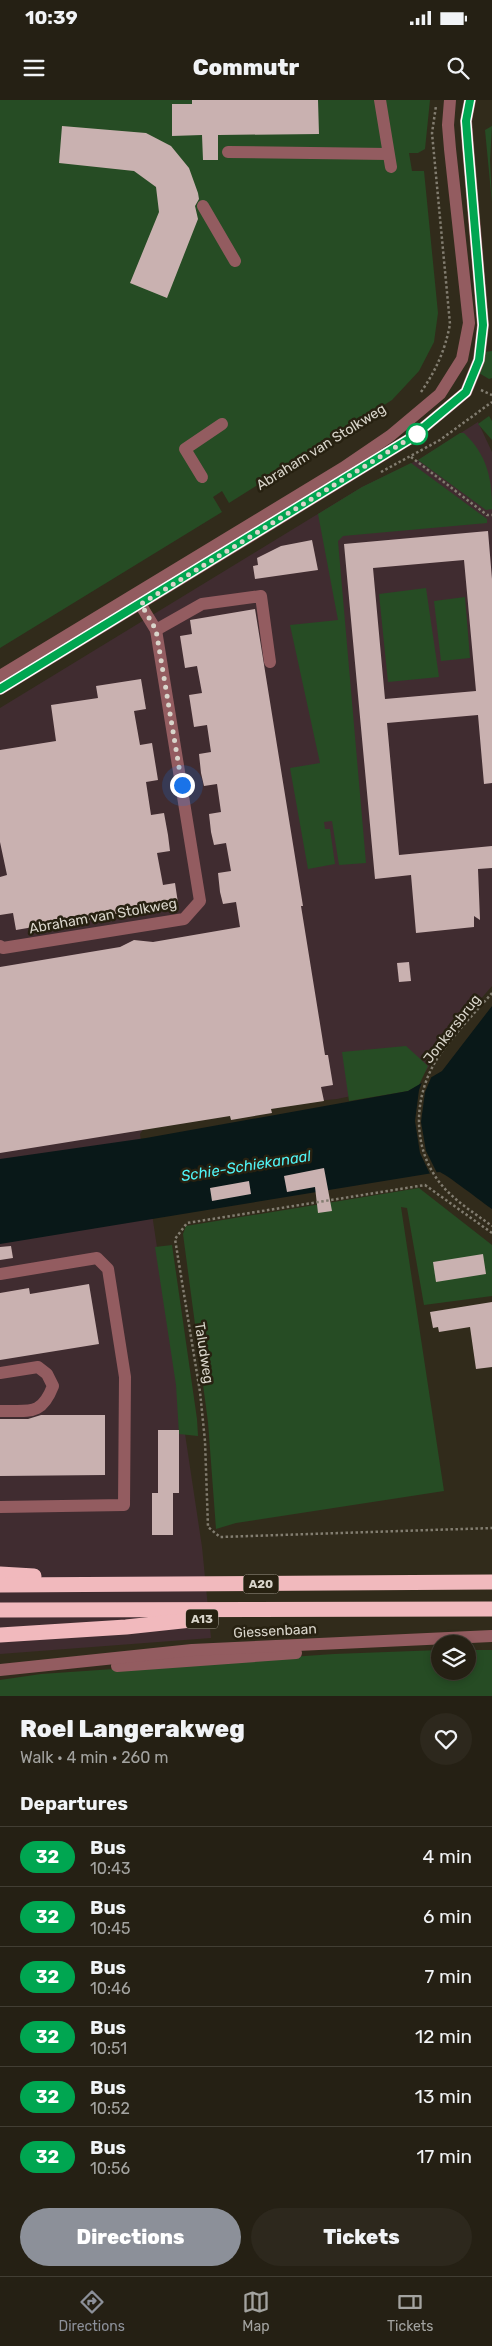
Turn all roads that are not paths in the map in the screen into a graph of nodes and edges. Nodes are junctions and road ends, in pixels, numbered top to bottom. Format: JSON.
{"nodes":[{"id":1,"x":380,"y":100,"type":"edge"},
{"id":2,"x":444,"y":100,"type":"edge"},
{"id":3,"x":470,"y":100,"type":"edge"},
{"id":4,"x":228,"y":152,"type":"dead end"},
{"id":5,"x":203,"y":206,"type":"dead end"},
{"id":6,"x":235,"y":260,"type":"dead end"},
{"id":7,"x":222,"y":424,"type":"dead end"},
{"id":8,"x":202,"y":477,"type":"dead end"},
{"id":9,"x":137,"y":599,"type":"junction"},
{"id":10,"x":156,"y":630,"type":"junction"},
{"id":11,"x":270,"y":662,"type":"dead end"},
{"id":12,"x":0,"y":676,"type":"edge"},
{"id":13,"x":0,"y":689,"type":"edge"},
{"id":14,"x":0,"y":946,"type":"edge"},
{"id":15,"x":0,"y":1274,"type":"edge"},
{"id":16,"x":0,"y":1373,"type":"edge"},
{"id":17,"x":0,"y":1411,"type":"edge"},
{"id":18,"x":0,"y":1507,"type":"edge"},
{"id":19,"x":0,"y":1574,"type":"edge"},
{"id":20,"x":492,"y":1582,"type":"edge"},
{"id":21,"x":130,"y":1584,"type":"junction"},
{"id":22,"x":0,"y":1586,"type":"edge"},
{"id":23,"x":492,"y":1609,"type":"edge"},
{"id":24,"x":0,"y":1610,"type":"edge"},
{"id":25,"x":278,"y":1610,"type":"junction"},
{"id":26,"x":0,"y":1635,"type":"edge"},
{"id":27,"x":492,"y":1636,"type":"edge"},
{"id":28,"x":492,"y":1643,"type":"edge"},
{"id":29,"x":476,"y":1644,"type":"edge"},
{"id":30,"x":431,"y":1646,"type":"edge"},
{"id":31,"x":0,"y":1670,"type":"edge"},
{"id":32,"x":0,"y":1677,"type":"edge"}],
"edges":[{"from":1,"to":4,"type":"street"},
{"from":2,"to":9,"type":"street","name":"Abraham van Stolkweg"},
{"from":3,"to":9,"type":"street","name":"Abraham van Stolkweg"},
{"from":5,"to":6,"type":"street"},
{"from":7,"to":8,"type":"street"},
{"from":9,"to":10,"type":"street","name":"Abraham van Stolkweg"},
{"from":9,"to":12,"type":"street","name":"Abraham van Stolkweg"},
{"from":9,"to":13,"type":"street","name":"Abraham van Stolkweg"},
{"from":10,"to":11,"type":"street"},
{"from":10,"to":14,"type":"street","name":"Abraham van Stolkweg"},
{"from":15,"to":18,"type":"street"},
{"from":16,"to":17,"type":"street"},
{"from":19,"to":21,"type":"highway","number":"A20"},
{"from":20,"to":21,"type":"highway","number":"A20"},
{"from":21,"to":22,"type":"highway","number":"A20"},
{"from":23,"to":25,"type":"highway","number":"A20"},
{"from":24,"to":25,"type":"highway","number":"A20"},
{"from":25,"to":26,"type":"highway","number":"A13"},
{"from":27,"to":31,"type":"street","name":"Giessenbaan"},
{"from":28,"to":29,"type":"street"},
{"from":30,"to":32,"type":"street","name":"Giessenbaan"}]}
